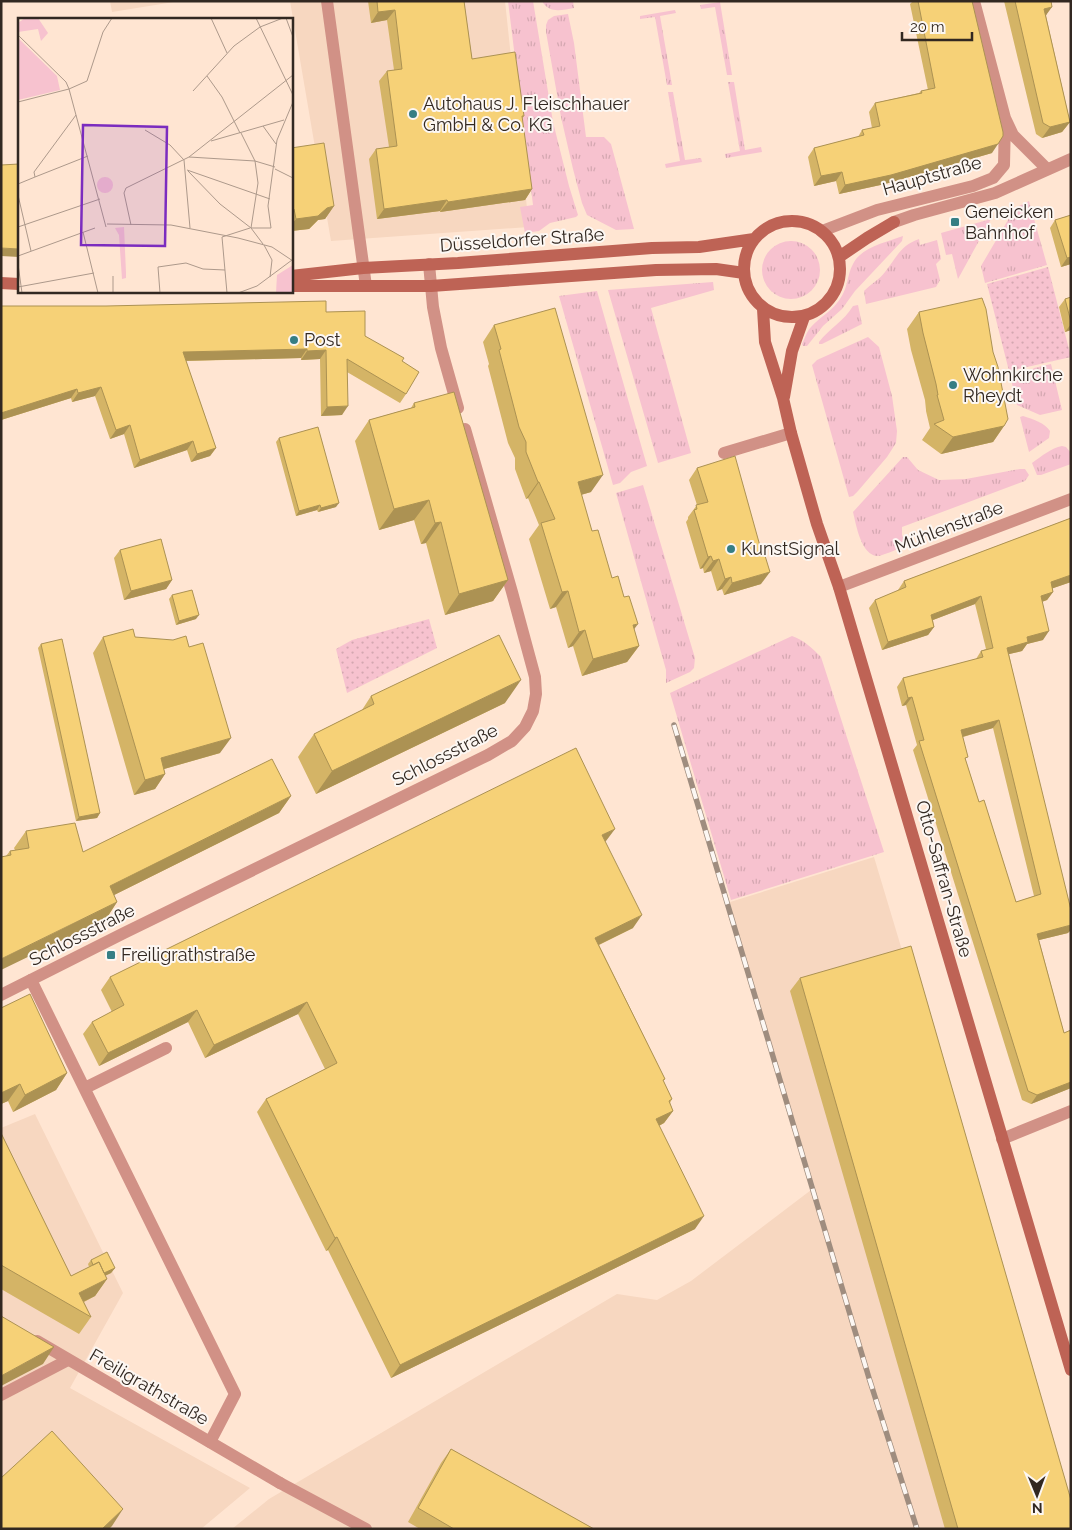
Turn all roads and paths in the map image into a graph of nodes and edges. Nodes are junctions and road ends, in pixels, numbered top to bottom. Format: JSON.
{"nodes":[{"id":1,"x":327,"y":1,"type":"edge"},
{"id":2,"x":974,"y":1,"type":"edge"},
{"id":3,"x":1006,"y":118,"type":"junction"},
{"id":4,"x":1071,"y":159,"type":"edge"},
{"id":5,"x":1047,"y":169,"type":"junction"},
{"id":6,"x":894,"y":222,"type":"joint"},
{"id":7,"x":822,"y":231,"type":"junction"},
{"id":8,"x":754,"y":239,"type":"junction"},
{"id":9,"x":840,"y":257,"type":"junction"},
{"id":10,"x":429,"y":264,"type":"junction"},
{"id":11,"x":364,"y":268,"type":"junction"},
{"id":12,"x":744,"y":274,"type":"junction"},
{"id":13,"x":292,"y":276,"type":"edge"},
{"id":14,"x":1,"y":283,"type":"edge"},
{"id":15,"x":18,"y":284,"type":"edge"},
{"id":16,"x":292,"y":286,"type":"edge"},
{"id":17,"x":366,"y":286,"type":"junction"},
{"id":18,"x":431,"y":286,"type":"junction"},
{"id":19,"x":763,"y":309,"type":"junction"},
{"id":20,"x":804,"y":317,"type":"junction"},
{"id":21,"x":783,"y":398,"type":"junction"},
{"id":22,"x":791,"y":433,"type":"junction"},
{"id":23,"x":724,"y":454,"type":"dead end"},
{"id":24,"x":1071,"y":499,"type":"edge"},
{"id":25,"x":839,"y":587,"type":"junction"},
{"id":26,"x":31,"y":980,"type":"junction"},
{"id":27,"x":1,"y":995,"type":"edge"},
{"id":28,"x":166,"y":1048,"type":"dead end"},
{"id":29,"x":85,"y":1088,"type":"junction"},
{"id":30,"x":1071,"y":1111,"type":"edge"},
{"id":31,"x":1002,"y":1139,"type":"junction"},
{"id":32,"x":26,"y":1334,"type":"edge"},
{"id":33,"x":68,"y":1360,"type":"junction"},
{"id":34,"x":1071,"y":1370,"type":"edge"},
{"id":35,"x":1,"y":1395,"type":"edge"},
{"id":36,"x":210,"y":1442,"type":"junction"},
{"id":37,"x":358,"y":1527,"type":"edge"}],
"edges":[{"from":1,"to":11,"type":"street"},
{"from":2,"to":3,"type":"street"},
{"from":3,"to":5,"type":"street"},
{"from":3,"to":7,"type":"street","name":"Hauptstraße"},
{"from":4,"to":5,"type":"street","name":"Hauptstraße"},
{"from":5,"to":6,"type":"street","name":"Hauptstraße"},
{"from":6,"to":9,"type":"main road"},
{"from":7,"to":8,"type":"main road"},
{"from":7,"to":9,"type":"main road"},
{"from":8,"to":10,"type":"main road","name":"Düsseldorfer Straße"},
{"from":8,"to":12,"type":"main road"},
{"from":9,"to":20,"type":"main road"},
{"from":10,"to":11,"type":"main road","name":"Düsseldorfer Straße"},
{"from":10,"to":18,"type":"street","name":"Schlossstraße"},
{"from":11,"to":13,"type":"main road","name":"Düsseldorfer Straße"},
{"from":11,"to":17,"type":"street"},
{"from":12,"to":18,"type":"main road"},
{"from":12,"to":19,"type":"main road"},
{"from":14,"to":15,"type":"main road"},
{"from":16,"to":17,"type":"main road"},
{"from":17,"to":18,"type":"main road"},
{"from":18,"to":26,"type":"street","name":"Schlossstraße"},
{"from":19,"to":20,"type":"main road"},
{"from":19,"to":21,"type":"main road","name":"Otto-Saffran-Straße"},
{"from":20,"to":21,"type":"main road","name":"Otto-Saffran-Straße"},
{"from":21,"to":22,"type":"main road","name":"Otto-Saffran-Straße"},
{"from":22,"to":23,"type":"street"},
{"from":22,"to":25,"type":"main road","name":"Otto-Saffran-Straße"},
{"from":24,"to":25,"type":"street","name":"Mühlenstraße"},
{"from":25,"to":31,"type":"main road","name":"Otto-Saffran-Straße"},
{"from":26,"to":27,"type":"street","name":"Schlossstraße"},
{"from":26,"to":29,"type":"street"},
{"from":28,"to":29,"type":"street"},
{"from":29,"to":36,"type":"street"},
{"from":30,"to":31,"type":"street"},
{"from":31,"to":34,"type":"main road","name":"Otto-Saffran-Straße"},
{"from":32,"to":33,"type":"street","name":"Freiligrathstraße"},
{"from":33,"to":35,"type":"street"},
{"from":33,"to":36,"type":"street","name":"Freiligrathstraße"},
{"from":36,"to":37,"type":"street","name":"Freiligrathstraße"}]}
